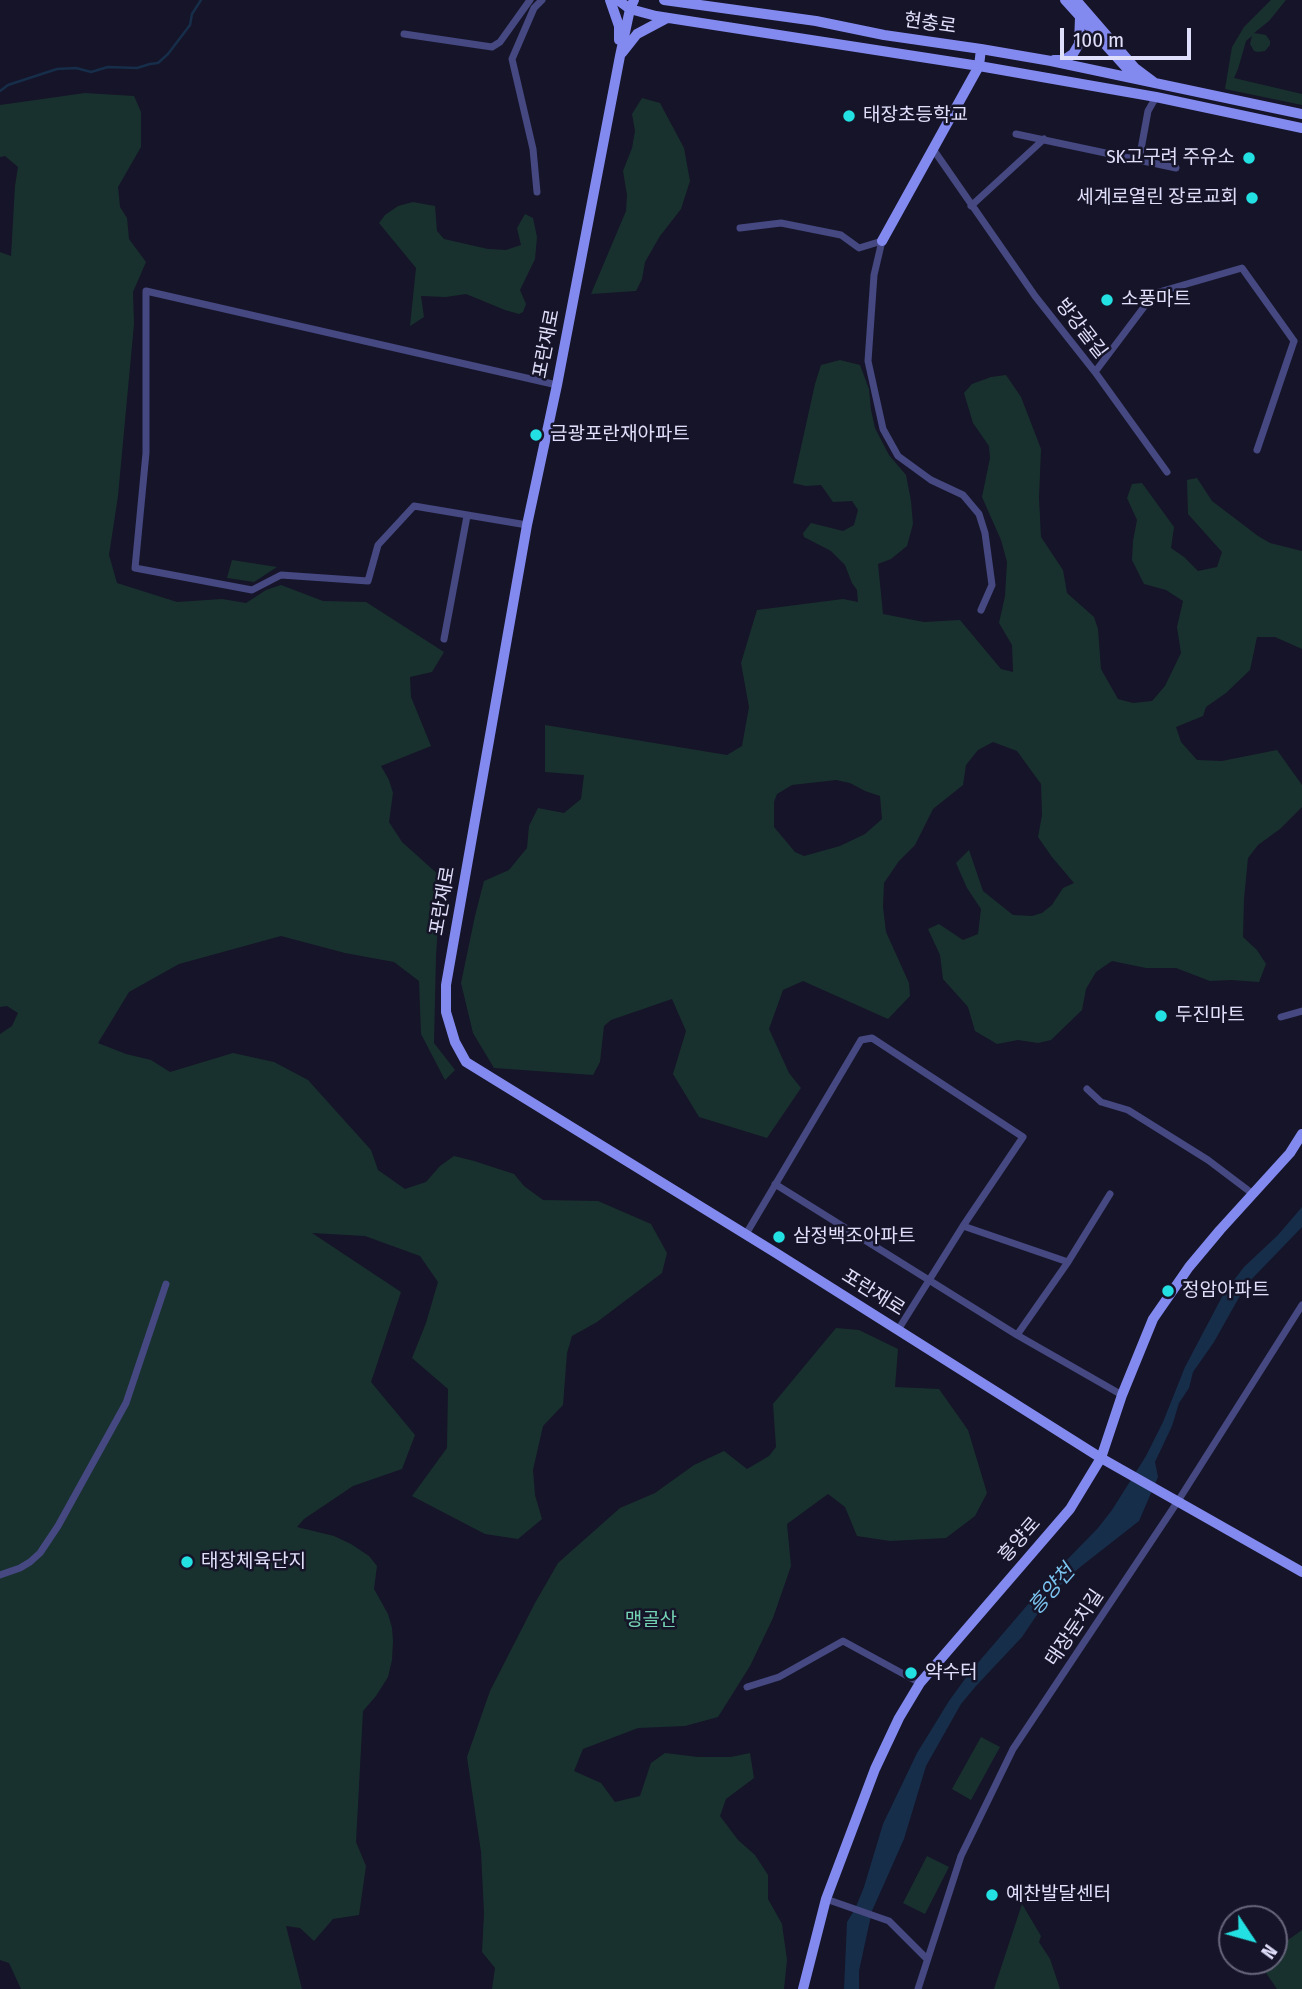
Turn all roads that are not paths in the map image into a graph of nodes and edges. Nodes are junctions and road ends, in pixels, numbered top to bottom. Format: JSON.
{"nodes":[{"id":1,"x":530,"y":0,"type":"edge"},
{"id":2,"x":542,"y":0,"type":"edge"},
{"id":3,"x":610,"y":0,"type":"edge"},
{"id":4,"x":618,"y":0,"type":"edge"},
{"id":5,"x":664,"y":0,"type":"edge"},
{"id":6,"x":1065,"y":0,"type":"edge"},
{"id":7,"x":1076,"y":0,"type":"edge"},
{"id":8,"x":632,"y":5,"type":"edge"},
{"id":9,"x":667,"y":18,"type":"junction"},
{"id":10,"x":1080,"y":18,"type":"junction"},
{"id":11,"x":404,"y":34,"type":"dead end"},
{"id":12,"x":884,"y":35,"type":"junction"},
{"id":13,"x":882,"y":49,"type":"junction"},
{"id":14,"x":981,"y":49,"type":"junction"},
{"id":15,"x":620,"y":56,"type":"junction"},
{"id":16,"x":1029,"y":58,"type":"junction"},
{"id":17,"x":979,"y":66,"type":"junction"},
{"id":18,"x":1134,"y":72,"type":"junction"},
{"id":19,"x":1153,"y":84,"type":"junction"},
{"id":20,"x":1151,"y":96,"type":"junction"},
{"id":21,"x":1302,"y":114,"type":"edge"},
{"id":22,"x":1302,"y":128,"type":"edge"},
{"id":23,"x":1016,"y":134,"type":"dead end"},
{"id":24,"x":1044,"y":139,"type":"junction"},
{"id":25,"x":933,"y":149,"type":"junction"},
{"id":26,"x":1139,"y":160,"type":"junction"},
{"id":27,"x":1176,"y":168,"type":"dead end"},
{"id":28,"x":537,"y":192,"type":"dead end"},
{"id":29,"x":971,"y":206,"type":"junction"},
{"id":30,"x":740,"y":228,"type":"dead end"},
{"id":31,"x":882,"y":240,"type":"junction"},
{"id":32,"x":1298,"y":341,"type":"edge"},
{"id":33,"x":1095,"y":372,"type":"junction"},
{"id":34,"x":557,"y":385,"type":"junction"},
{"id":35,"x":1257,"y":450,"type":"dead end"},
{"id":36,"x":1167,"y":472,"type":"dead end"},
{"id":37,"x":467,"y":516,"type":"junction"},
{"id":38,"x":527,"y":525,"type":"junction"},
{"id":39,"x":981,"y":610,"type":"dead end"},
{"id":40,"x":443,"y":639,"type":"dead end"},
{"id":41,"x":1302,"y":1011,"type":"edge"},
{"id":42,"x":1281,"y":1017,"type":"dead end"},
{"id":43,"x":1087,"y":1089,"type":"dead end"},
{"id":44,"x":1302,"y":1134,"type":"edge"},
{"id":45,"x":775,"y":1184,"type":"junction"},
{"id":46,"x":1110,"y":1194,"type":"dead end"},
{"id":47,"x":1253,"y":1194,"type":"junction"},
{"id":48,"x":963,"y":1226,"type":"junction"},
{"id":49,"x":746,"y":1234,"type":"junction"},
{"id":50,"x":1068,"y":1262,"type":"junction"},
{"id":51,"x":930,"y":1281,"type":"junction"},
{"id":52,"x":166,"y":1284,"type":"dead end"},
{"id":53,"x":1302,"y":1305,"type":"edge"},
{"id":54,"x":898,"y":1330,"type":"junction"},
{"id":55,"x":1017,"y":1335,"type":"junction"},
{"id":56,"x":1122,"y":1395,"type":"junction"},
{"id":57,"x":1101,"y":1458,"type":"junction"},
{"id":58,"x":1178,"y":1501,"type":"junction"},
{"id":59,"x":1302,"y":1572,"type":"edge"},
{"id":60,"x":0,"y":1575,"type":"edge"},
{"id":61,"x":920,"y":1684,"type":"junction"},
{"id":62,"x":747,"y":1687,"type":"dead end"},
{"id":63,"x":826,"y":1899,"type":"junction"},
{"id":64,"x":927,"y":1959,"type":"junction"},
{"id":65,"x":803,"y":1989,"type":"edge"},
{"id":66,"x":918,"y":1989,"type":"edge"}],
"edges":[{"from":1,"to":11,"type":"street"},
{"from":2,"to":28,"type":"street"},
{"from":3,"to":15,"type":"street"},
{"from":4,"to":8,"type":"street","name":"현충로"},
{"from":5,"to":12,"type":"street","name":"현충로"},
{"from":6,"to":10,"type":"street"},
{"from":7,"to":18,"type":"street"},
{"from":8,"to":9,"type":"street","name":"현충로"},
{"from":8,"to":15,"type":"street","name":"포란재로"},
{"from":9,"to":13,"type":"street","name":"현충로"},
{"from":9,"to":15,"type":"street"},
{"from":10,"to":16,"type":"street"},
{"from":10,"to":18,"type":"street"},
{"from":12,"to":13,"type":"street"},
{"from":12,"to":14,"type":"street","name":"현충로"},
{"from":13,"to":17,"type":"street","name":"현충로"},
{"from":14,"to":16,"type":"street","name":"현충로"},
{"from":14,"to":17,"type":"street"},
{"from":15,"to":34,"type":"street","name":"포란재로"},
{"from":16,"to":19,"type":"street","name":"현충로"},
{"from":17,"to":20,"type":"street","name":"현충로"},
{"from":17,"to":25,"type":"street"},
{"from":18,"to":19,"type":"street"},
{"from":19,"to":20,"type":"street"},
{"from":19,"to":21,"type":"street","name":"현충로"},
{"from":20,"to":22,"type":"street","name":"현충로"},
{"from":20,"to":26,"type":"street"},
{"from":23,"to":24,"type":"street"},
{"from":24,"to":26,"type":"street"},
{"from":24,"to":29,"type":"street"},
{"from":25,"to":29,"type":"street","name":"방강골길"},
{"from":25,"to":31,"type":"street"},
{"from":26,"to":27,"type":"street"},
{"from":29,"to":33,"type":"street","name":"방강골길"},
{"from":30,"to":31,"type":"street"},
{"from":31,"to":39,"type":"street"},
{"from":32,"to":33,"type":"street"},
{"from":32,"to":35,"type":"street"},
{"from":33,"to":36,"type":"street","name":"방강골길"},
{"from":34,"to":37,"type":"street"},
{"from":34,"to":38,"type":"street","name":"포란재로"},
{"from":37,"to":38,"type":"street"},
{"from":37,"to":40,"type":"street"},
{"from":38,"to":49,"type":"street","name":"포란재로"},
{"from":41,"to":42,"type":"street"},
{"from":43,"to":47,"type":"street"},
{"from":44,"to":47,"type":"street","name":"흥양로"},
{"from":45,"to":48,"type":"street"},
{"from":45,"to":49,"type":"street"},
{"from":45,"to":51,"type":"street"},
{"from":46,"to":50,"type":"street"},
{"from":47,"to":56,"type":"street","name":"흥양로"},
{"from":48,"to":50,"type":"street"},
{"from":48,"to":51,"type":"street"},
{"from":49,"to":54,"type":"street","name":"포란재로"},
{"from":50,"to":55,"type":"street"},
{"from":51,"to":54,"type":"street"},
{"from":51,"to":55,"type":"street"},
{"from":52,"to":60,"type":"street"},
{"from":53,"to":58,"type":"street","name":"태장둔치길"},
{"from":54,"to":57,"type":"street","name":"포란재로"},
{"from":55,"to":56,"type":"street"},
{"from":56,"to":57,"type":"street","name":"흥양로"},
{"from":57,"to":58,"type":"street","name":"포란재로"},
{"from":57,"to":61,"type":"street","name":"흥양로"},
{"from":58,"to":59,"type":"street","name":"포란재로"},
{"from":58,"to":64,"type":"street","name":"태장둔치길"},
{"from":61,"to":62,"type":"street"},
{"from":61,"to":63,"type":"street","name":"흥양로"},
{"from":63,"to":64,"type":"street"},
{"from":63,"to":65,"type":"street","name":"흥양로"},
{"from":64,"to":66,"type":"street","name":"태장둔치길"}]}
